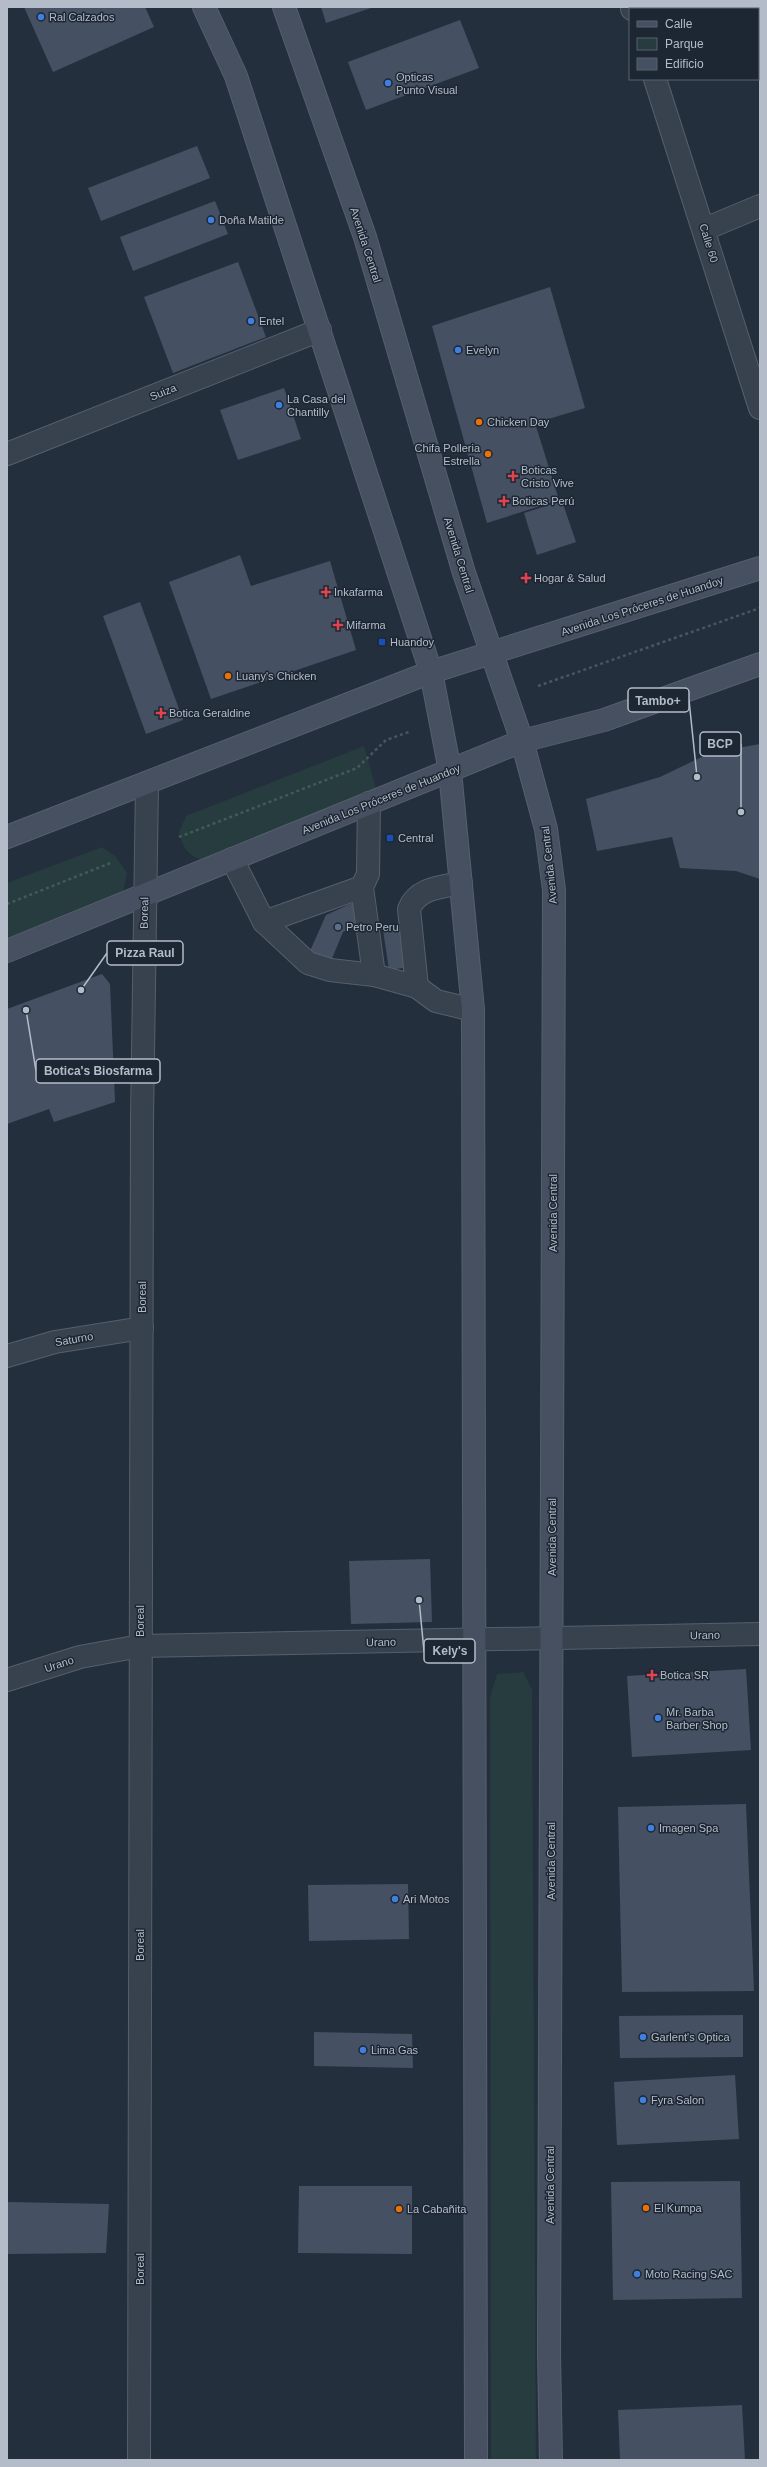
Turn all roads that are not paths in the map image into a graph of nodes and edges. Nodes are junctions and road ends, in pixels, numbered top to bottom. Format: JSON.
{"nodes":[{"id":1,"x":204,"y":7,"type":"edge"},
{"id":2,"x":284,"y":7,"type":"edge"},
{"id":3,"x":655,"y":80,"type":"edge"},
{"id":4,"x":760,"y":206,"type":"edge"},
{"id":5,"x":705,"y":228,"type":"junction"},
{"id":6,"x":320,"y":330,"type":"junction"},
{"id":7,"x":760,"y":408,"type":"edge"},
{"id":8,"x":7,"y":454,"type":"edge"},
{"id":9,"x":760,"y":568,"type":"edge"},
{"id":10,"x":491,"y":655,"type":"junction"},
{"id":11,"x":760,"y":664,"type":"edge"},
{"id":12,"x":432,"y":672,"type":"junction"},
{"id":13,"x":522,"y":741,"type":"junction"},
{"id":14,"x":450,"y":771,"type":"junction"},
{"id":15,"x":147,"y":783,"type":"junction"},
{"id":16,"x":369,"y":803,"type":"junction"},
{"id":17,"x":7,"y":837,"type":"edge"},
{"id":18,"x":232,"y":859,"type":"junction"},
{"id":19,"x":461,"y":883,"type":"junction"},
{"id":20,"x":362,"y":887,"type":"junction"},
{"id":21,"x":144,"y":896,"type":"junction"},
{"id":22,"x":264,"y":922,"type":"junction"},
{"id":23,"x":7,"y":951,"type":"edge"},
{"id":24,"x":374,"y":975,"type":"junction"},
{"id":25,"x":417,"y":987,"type":"junction"},
{"id":26,"x":473,"y":1010,"type":"junction"},
{"id":27,"x":142,"y":1328,"type":"junction"},
{"id":28,"x":7,"y":1356,"type":"edge"},
{"id":29,"x":760,"y":1634,"type":"edge"},
{"id":30,"x":552,"y":1637,"type":"junction"},
{"id":31,"x":474,"y":1640,"type":"junction"},
{"id":32,"x":140,"y":1646,"type":"junction"},
{"id":33,"x":7,"y":1680,"type":"edge"},
{"id":34,"x":139,"y":2460,"type":"edge"},
{"id":35,"x":476,"y":2460,"type":"edge"},
{"id":36,"x":551,"y":2460,"type":"edge"}],
"edges":[{"from":1,"to":6,"type":"main road"},
{"from":2,"to":10,"type":"main road","name":"Avenida Central"},
{"from":3,"to":5,"type":"street","name":"Calle 60"},
{"from":4,"to":5,"type":"street"},
{"from":5,"to":7,"type":"street","name":"Calle 60"},
{"from":6,"to":8,"type":"street","name":"Suiza"},
{"from":6,"to":12,"type":"main road"},
{"from":9,"to":10,"type":"main road","name":"Avenida Los Próceres de Huandoy"},
{"from":10,"to":12,"type":"main road","name":"Avenida Los Próceres de Huandoy"},
{"from":10,"to":13,"type":"main road","name":"Avenida Central"},
{"from":11,"to":13,"type":"main road","name":"Avenida Los Próceres de Huandoy"},
{"from":12,"to":14,"type":"main road"},
{"from":12,"to":15,"type":"main road","name":"Avenida Los Próceres de Huandoy"},
{"from":13,"to":14,"type":"main road","name":"Avenida Los Próceres de Huandoy"},
{"from":13,"to":30,"type":"main road","name":"Avenida Central"},
{"from":14,"to":16,"type":"main road","name":"Avenida Los Próceres de Huandoy"},
{"from":14,"to":19,"type":"main road"},
{"from":15,"to":17,"type":"main road","name":"Avenida Los Próceres de Huandoy"},
{"from":15,"to":21,"type":"street","name":"Boreal"},
{"from":16,"to":18,"type":"main road","name":"Avenida Los Próceres de Huandoy"},
{"from":16,"to":20,"type":"street"},
{"from":18,"to":21,"type":"main road","name":"Avenida Los Próceres de Huandoy"},
{"from":18,"to":22,"type":"street"},
{"from":19,"to":25,"type":"street"},
{"from":19,"to":26,"type":"main road"},
{"from":20,"to":22,"type":"street"},
{"from":20,"to":24,"type":"street"},
{"from":21,"to":23,"type":"main road","name":"Avenida Los Próceres de Huandoy"},
{"from":21,"to":27,"type":"street","name":"Boreal"},
{"from":22,"to":24,"type":"street"},
{"from":24,"to":25,"type":"street"},
{"from":25,"to":26,"type":"street"},
{"from":26,"to":31,"type":"main road"},
{"from":27,"to":28,"type":"street","name":"Saturno"},
{"from":27,"to":32,"type":"street","name":"Boreal"},
{"from":29,"to":30,"type":"street","name":"Urano"},
{"from":30,"to":31,"type":"street","name":"Urano"},
{"from":30,"to":36,"type":"main road","name":"Avenida Central"},
{"from":31,"to":32,"type":"street","name":"Urano"},
{"from":31,"to":35,"type":"main road"},
{"from":32,"to":33,"type":"street","name":"Urano"},
{"from":32,"to":34,"type":"street","name":"Boreal"}]}
